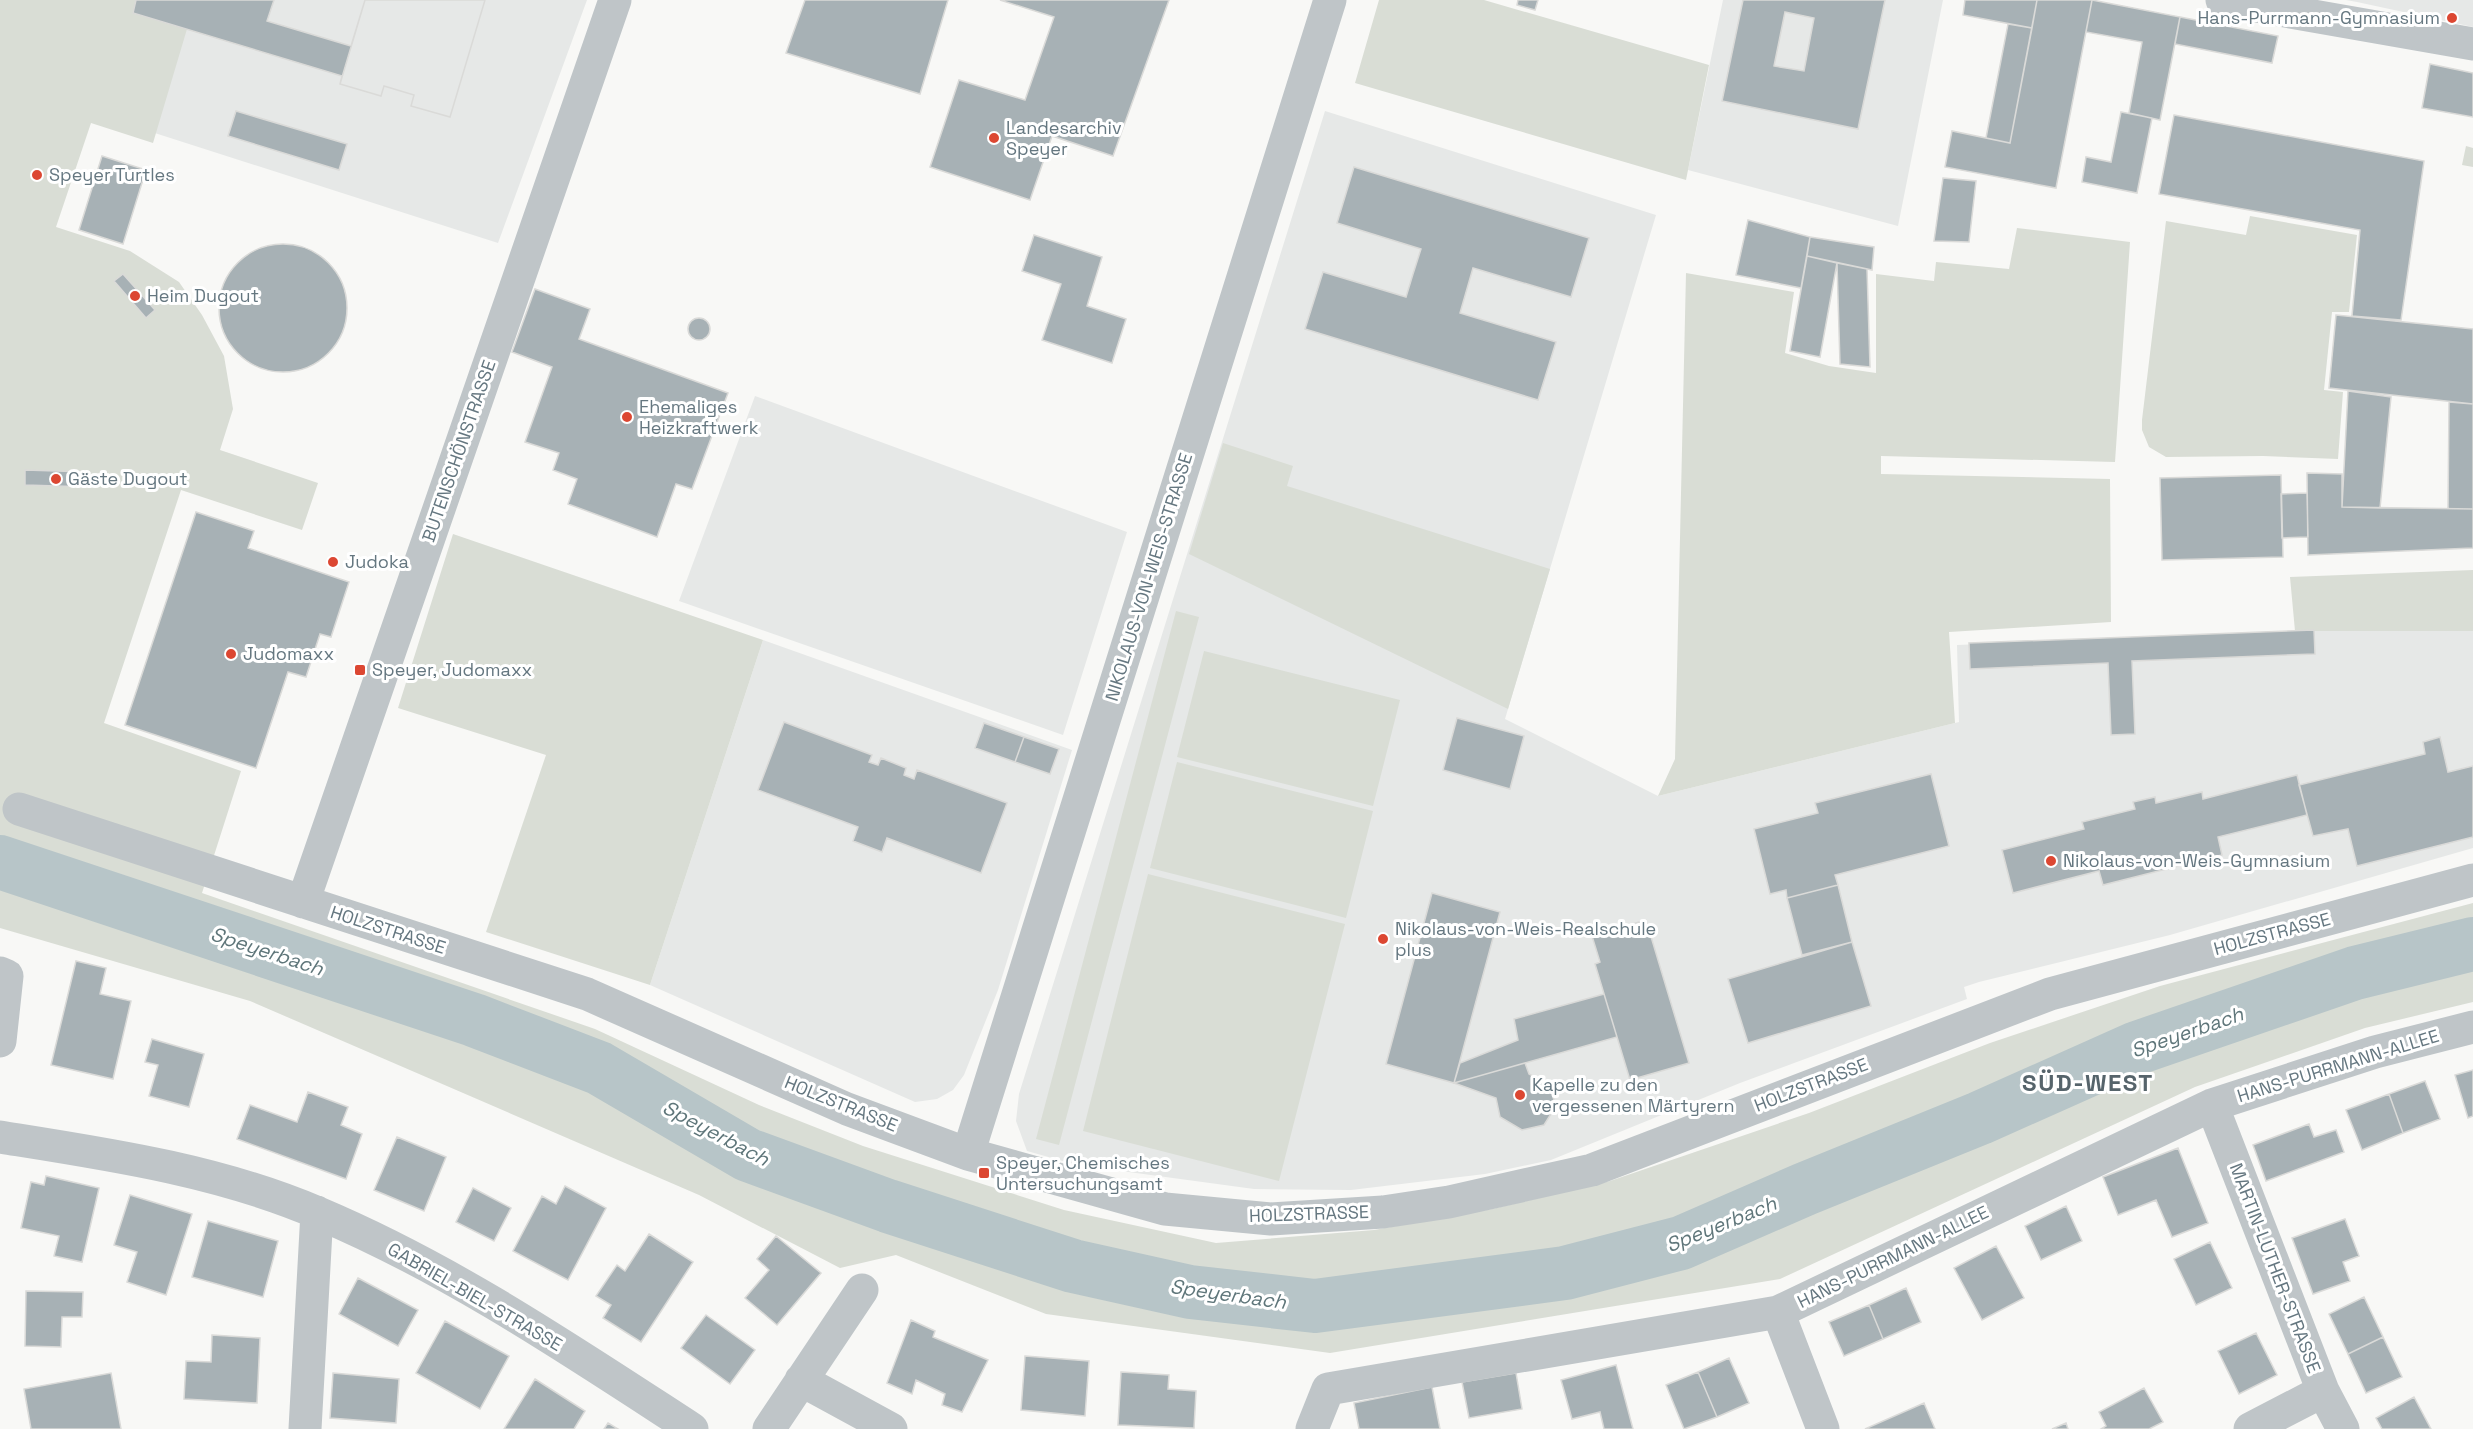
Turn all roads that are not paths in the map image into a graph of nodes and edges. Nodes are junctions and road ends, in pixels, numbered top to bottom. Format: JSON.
{"nodes":[{"id":1,"x":615,"y":0,"type":"edge"},
{"id":2,"x":1330,"y":0,"type":"edge"},
{"id":3,"x":2222,"y":0,"type":"edge"},
{"id":4,"x":2473,"y":44,"type":"edge"},
{"id":5,"x":20,"y":809,"type":"dead end"},
{"id":6,"x":2473,"y":880,"type":"edge"},
{"id":7,"x":303,"y":902,"type":"junction"},
{"id":8,"x":4,"y":974,"type":"edge"},
{"id":9,"x":2473,"y":1027,"type":"edge"},
{"id":10,"x":0,"y":1041,"type":"edge"},
{"id":11,"x":2212,"y":1104,"type":"junction"},
{"id":12,"x":0,"y":1137,"type":"edge"},
{"id":13,"x":968,"y":1154,"type":"junction"},
{"id":14,"x":317,"y":1212,"type":"junction"},
{"id":15,"x":862,"y":1290,"type":"dead end"},
{"id":16,"x":1778,"y":1312,"type":"junction"},
{"id":17,"x":801,"y":1380,"type":"junction"},
{"id":18,"x":2323,"y":1391,"type":"junction"},
{"id":19,"x":305,"y":1429,"type":"edge"},
{"id":20,"x":692,"y":1429,"type":"edge"},
{"id":21,"x":769,"y":1429,"type":"edge"},
{"id":22,"x":891,"y":1429,"type":"edge"},
{"id":23,"x":1312,"y":1429,"type":"edge"},
{"id":24,"x":1823,"y":1429,"type":"edge"},
{"id":25,"x":2250,"y":1429,"type":"edge"},
{"id":26,"x":2343,"y":1429,"type":"edge"}],
"edges":[{"from":1,"to":7,"type":"street","name":"BUTENSCHÖNSTRASSE"},
{"from":2,"to":13,"type":"street","name":"NIKOLAUS-VON-WEIS-STRASSE"},
{"from":3,"to":4,"type":"street"},
{"from":5,"to":7,"type":"street","name":"HOLZSTRASSE"},
{"from":6,"to":13,"type":"street","name":"HOLZSTRASSE"},
{"from":7,"to":13,"type":"street","name":"HOLZSTRASSE"},
{"from":8,"to":10,"type":"street"},
{"from":9,"to":11,"type":"street","name":"HANS-PURRMANN-ALLEE"},
{"from":11,"to":16,"type":"street","name":"HANS-PURRMANN-ALLEE"},
{"from":11,"to":18,"type":"street","name":"MARTIN-LUTHER-STRASSE"},
{"from":12,"to":14,"type":"street","name":"GABRIEL-BIEL-STRASSE"},
{"from":14,"to":19,"type":"street"},
{"from":14,"to":20,"type":"street","name":"GABRIEL-BIEL-STRASSE"},
{"from":15,"to":17,"type":"street"},
{"from":16,"to":23,"type":"street","name":"HANS-PURRMANN-ALLEE"},
{"from":16,"to":24,"type":"street"},
{"from":17,"to":21,"type":"street"},
{"from":17,"to":22,"type":"street"},
{"from":18,"to":25,"type":"street"},
{"from":18,"to":26,"type":"street","name":"MARTIN-LUTHER-STRASSE"}]}
